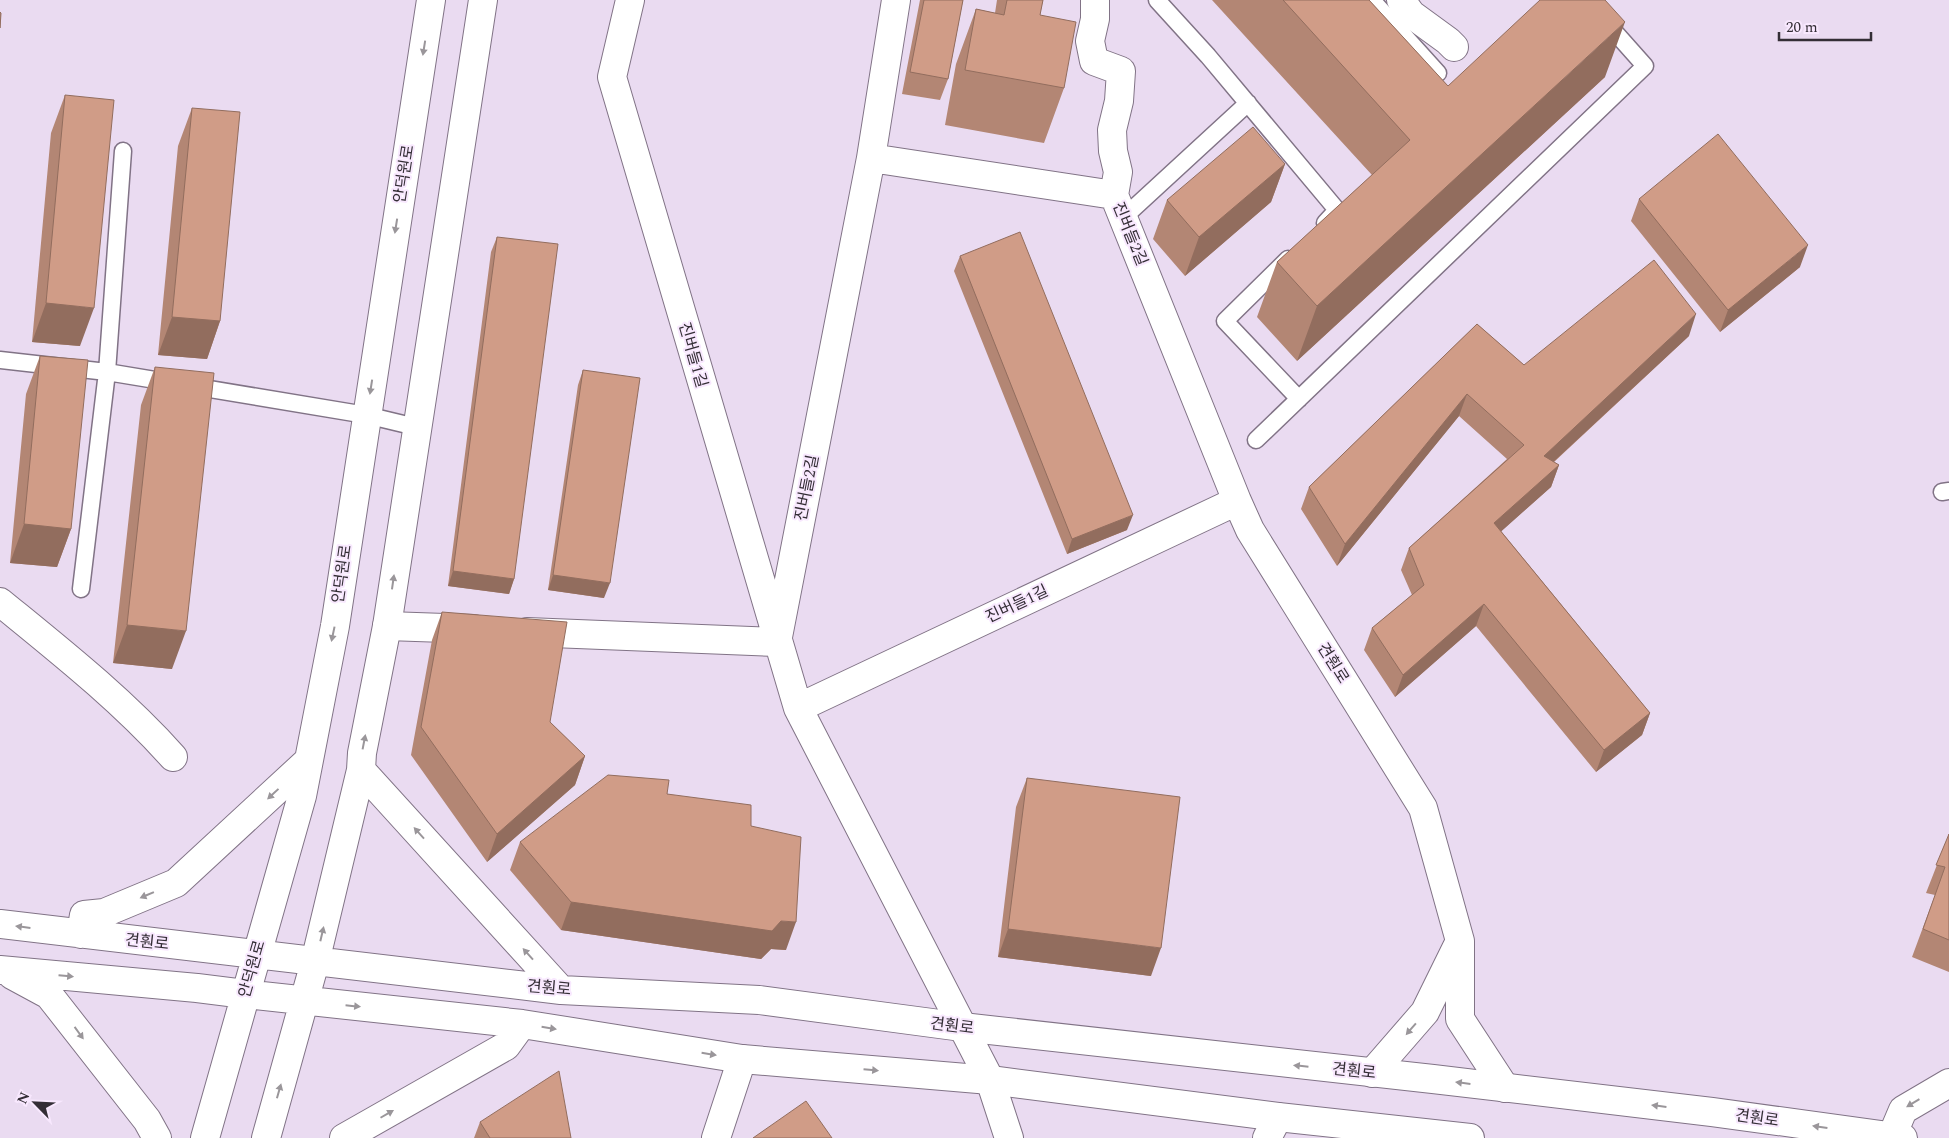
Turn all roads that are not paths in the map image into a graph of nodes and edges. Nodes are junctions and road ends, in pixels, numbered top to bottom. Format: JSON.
{"nodes":[{"id":1,"x":431,"y":0,"type":"edge"},
{"id":2,"x":483,"y":0,"type":"edge"},
{"id":3,"x":630,"y":0,"type":"edge"},
{"id":4,"x":896,"y":0,"type":"edge"},
{"id":5,"x":1095,"y":0,"type":"edge"},
{"id":6,"x":1157,"y":0,"type":"edge"},
{"id":7,"x":1372,"y":0,"type":"edge"},
{"id":8,"x":1401,"y":0,"type":"edge"},
{"id":9,"x":1593,"y":7,"type":"edge"},
{"id":10,"x":1454,"y":47,"type":"dead end"},
{"id":11,"x":1438,"y":72,"type":"edge"},
{"id":12,"x":1248,"y":103,"type":"junction"},
{"id":13,"x":123,"y":151,"type":"dead end"},
{"id":14,"x":871,"y":158,"type":"junction"},
{"id":15,"x":1119,"y":206,"type":"junction"},
{"id":16,"x":1316,"y":231,"type":"edge"},
{"id":17,"x":1302,"y":245,"type":"edge"},
{"id":18,"x":0,"y":360,"type":"edge"},
{"id":19,"x":107,"y":372,"type":"junction"},
{"id":20,"x":1299,"y":399,"type":"junction"},
{"id":21,"x":366,"y":415,"type":"junction"},
{"id":22,"x":416,"y":427,"type":"junction"},
{"id":23,"x":1256,"y":440,"type":"dead end"},
{"id":24,"x":1236,"y":501,"type":"junction"},
{"id":25,"x":81,"y":590,"type":"dead end"},
{"id":26,"x":0,"y":602,"type":"edge"},
{"id":27,"x":387,"y":626,"type":"junction"},
{"id":28,"x":777,"y":642,"type":"junction"},
{"id":29,"x":798,"y":708,"type":"junction"},
{"id":30,"x":173,"y":757,"type":"dead end"},
{"id":31,"x":308,"y":761,"type":"junction"},
{"id":32,"x":362,"y":770,"type":"junction"},
{"id":33,"x":0,"y":924,"type":"edge"},
{"id":34,"x":81,"y":934,"type":"junction"},
{"id":35,"x":1460,"y":941,"type":"junction"},
{"id":36,"x":256,"y":954,"type":"junction"},
{"id":37,"x":315,"y":962,"type":"junction"},
{"id":38,"x":1,"y":970,"type":"edge"},
{"id":39,"x":561,"y":990,"type":"junction"},
{"id":40,"x":245,"y":994,"type":"junction"},
{"id":41,"x":304,"y":1001,"type":"junction"},
{"id":42,"x":1427,"y":1007,"type":"junction"},
{"id":43,"x":1460,"y":1012,"type":"junction"},
{"id":44,"x":522,"y":1024,"type":"junction"},
{"id":45,"x":962,"y":1028,"type":"junction"},
{"id":46,"x":742,"y":1059,"type":"junction"},
{"id":47,"x":1372,"y":1073,"type":"junction"},
{"id":48,"x":990,"y":1080,"type":"junction"},
{"id":49,"x":1949,"y":1083,"type":"edge"},
{"id":50,"x":1505,"y":1088,"type":"junction"},
{"id":51,"x":1273,"y":1128,"type":"edge"},
{"id":52,"x":1898,"y":1137,"type":"edge"},
{"id":53,"x":157,"y":1138,"type":"edge"},
{"id":54,"x":205,"y":1138,"type":"edge"},
{"id":55,"x":266,"y":1138,"type":"edge"},
{"id":56,"x":344,"y":1138,"type":"edge"},
{"id":57,"x":716,"y":1138,"type":"edge"},
{"id":58,"x":1009,"y":1138,"type":"edge"},
{"id":59,"x":1470,"y":1138,"type":"edge"}],
"edges":[{"from":1,"to":21,"type":"street","name":"안덕원로","one_way":true},
{"from":2,"to":22,"type":"street"},
{"from":3,"to":28,"type":"street","name":"진버들1길"},
{"from":4,"to":14,"type":"street","name":"진버들2길"},
{"from":5,"to":15,"type":"street"},
{"from":6,"to":12,"type":"lane"},
{"from":7,"to":11,"type":"lane"},
{"from":8,"to":10,"type":"street"},
{"from":9,"to":20,"type":"lane"},
{"from":12,"to":15,"type":"lane"},
{"from":12,"to":16,"type":"lane"},
{"from":13,"to":19,"type":"lane"},
{"from":14,"to":15,"type":"street","name":"진버들2길"},
{"from":14,"to":28,"type":"street","name":"진버들2길"},
{"from":15,"to":24,"type":"street","name":"진버들2길"},
{"from":17,"to":20,"type":"lane"},
{"from":18,"to":19,"type":"lane"},
{"from":19,"to":21,"type":"lane"},
{"from":19,"to":25,"type":"lane"},
{"from":20,"to":23,"type":"lane"},
{"from":21,"to":22,"type":"lane"},
{"from":21,"to":31,"type":"street","name":"안덕원로","one_way":true},
{"from":27,"to":22,"type":"street","one_way":true},
{"from":24,"to":29,"type":"street","name":"진버들1길"},
{"from":24,"to":35,"type":"street","name":"견훤로"},
{"from":26,"to":30,"type":"street"},
{"from":27,"to":28,"type":"street"},
{"from":32,"to":27,"type":"street","one_way":true},
{"from":28,"to":29,"type":"street","name":"진버들1길"},
{"from":29,"to":45,"type":"street","name":"진버들1길"},
{"from":31,"to":34,"type":"street","one_way":true},
{"from":31,"to":36,"type":"street","name":"안덕원로"},
{"from":37,"to":32,"type":"street","one_way":true},
{"from":39,"to":32,"type":"street","one_way":true},
{"from":34,"to":33,"type":"street","name":"견훤로","one_way":true},
{"from":34,"to":36,"type":"street","name":"견훤로"},
{"from":35,"to":42,"type":"street"},
{"from":35,"to":43,"type":"street","name":"견훤로"},
{"from":36,"to":37,"type":"street","name":"견훤로"},
{"from":36,"to":40,"type":"street","name":"안덕원로"},
{"from":37,"to":39,"type":"street","name":"견훤로"},
{"from":37,"to":41,"type":"street"},
{"from":38,"to":40,"type":"street","one_way":true},
{"from":38,"to":53,"type":"street","one_way":true},
{"from":39,"to":45,"type":"street","name":"견훤로"},
{"from":40,"to":41,"type":"street"},
{"from":40,"to":54,"type":"street","name":"안덕원로"},
{"from":41,"to":44,"type":"street","one_way":true},
{"from":55,"to":41,"type":"street","one_way":true},
{"from":42,"to":43,"type":"street"},
{"from":42,"to":47,"type":"street","one_way":true},
{"from":43,"to":50,"type":"street"},
{"from":44,"to":46,"type":"street","one_way":true},
{"from":56,"to":44,"type":"street","one_way":true},
{"from":47,"to":45,"type":"street","name":"견훤로","one_way":true},
{"from":45,"to":48,"type":"street","name":"진버들1길"},
{"from":46,"to":48,"type":"street","one_way":true},
{"from":46,"to":57,"type":"street"},
{"from":50,"to":47,"type":"street","name":"견훤로","one_way":true},
{"from":48,"to":51,"type":"street"},
{"from":48,"to":58,"type":"street","name":"진버들1길"},
{"from":49,"to":52,"type":"street","one_way":true},
{"from":52,"to":50,"type":"street","name":"견훤로","one_way":true},
{"from":51,"to":59,"type":"street"}]}
